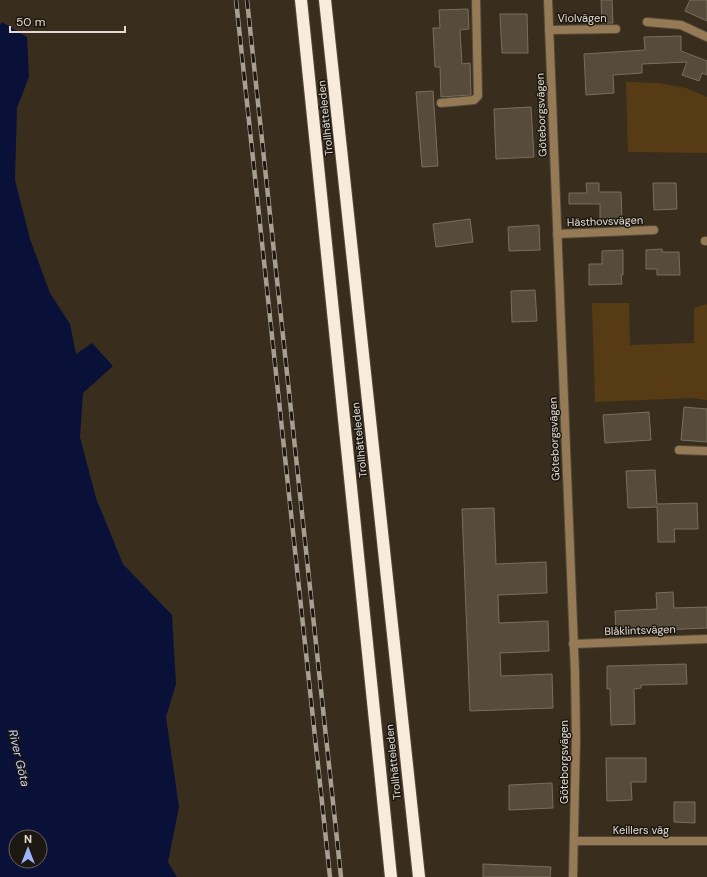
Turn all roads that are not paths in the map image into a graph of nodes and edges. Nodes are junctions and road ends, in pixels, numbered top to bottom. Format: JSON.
{"nodes":[{"id":1,"x":301,"y":0,"type":"edge"},
{"id":2,"x":325,"y":0,"type":"edge"},
{"id":3,"x":476,"y":0,"type":"edge"},
{"id":4,"x":548,"y":0,"type":"edge"},
{"id":5,"x":647,"y":22,"type":"dead end"},
{"id":6,"x":616,"y":29,"type":"dead end"},
{"id":7,"x":549,"y":30,"type":"junction"},
{"id":8,"x":707,"y":37,"type":"edge"},
{"id":9,"x":441,"y":103,"type":"dead end"},
{"id":10,"x":654,"y":230,"type":"dead end"},
{"id":11,"x":557,"y":234,"type":"junction"},
{"id":12,"x":678,"y":450,"type":"dead end"},
{"id":13,"x":707,"y":451,"type":"edge"},
{"id":14,"x":707,"y":639,"type":"edge"},
{"id":15,"x":574,"y":644,"type":"junction"},
{"id":16,"x":575,"y":841,"type":"junction"},
{"id":17,"x":707,"y":841,"type":"edge"},
{"id":18,"x":391,"y":877,"type":"edge"},
{"id":19,"x":419,"y":877,"type":"edge"},
{"id":20,"x":573,"y":877,"type":"edge"}],
"edges":[{"from":1,"to":18,"type":"highway","name":"Trollhätteleden"},
{"from":2,"to":19,"type":"highway","name":"Trollhätteleden"},
{"from":3,"to":9,"type":"street"},
{"from":4,"to":7,"type":"street","name":"Göteborgsvägen"},
{"from":5,"to":8,"type":"street"},
{"from":6,"to":7,"type":"street","name":"Violvägen"},
{"from":7,"to":11,"type":"street","name":"Göteborgsvägen"},
{"from":10,"to":11,"type":"street","name":"Hästhovsvägen"},
{"from":11,"to":15,"type":"street","name":"Göteborgsvägen"},
{"from":12,"to":13,"type":"street"},
{"from":14,"to":15,"type":"street","name":"Blåklintsvägen"},
{"from":15,"to":16,"type":"street","name":"Göteborgsvägen"},
{"from":16,"to":17,"type":"street","name":"Keillers väg"},
{"from":16,"to":20,"type":"street","name":"Göteborgsvägen"}]}
